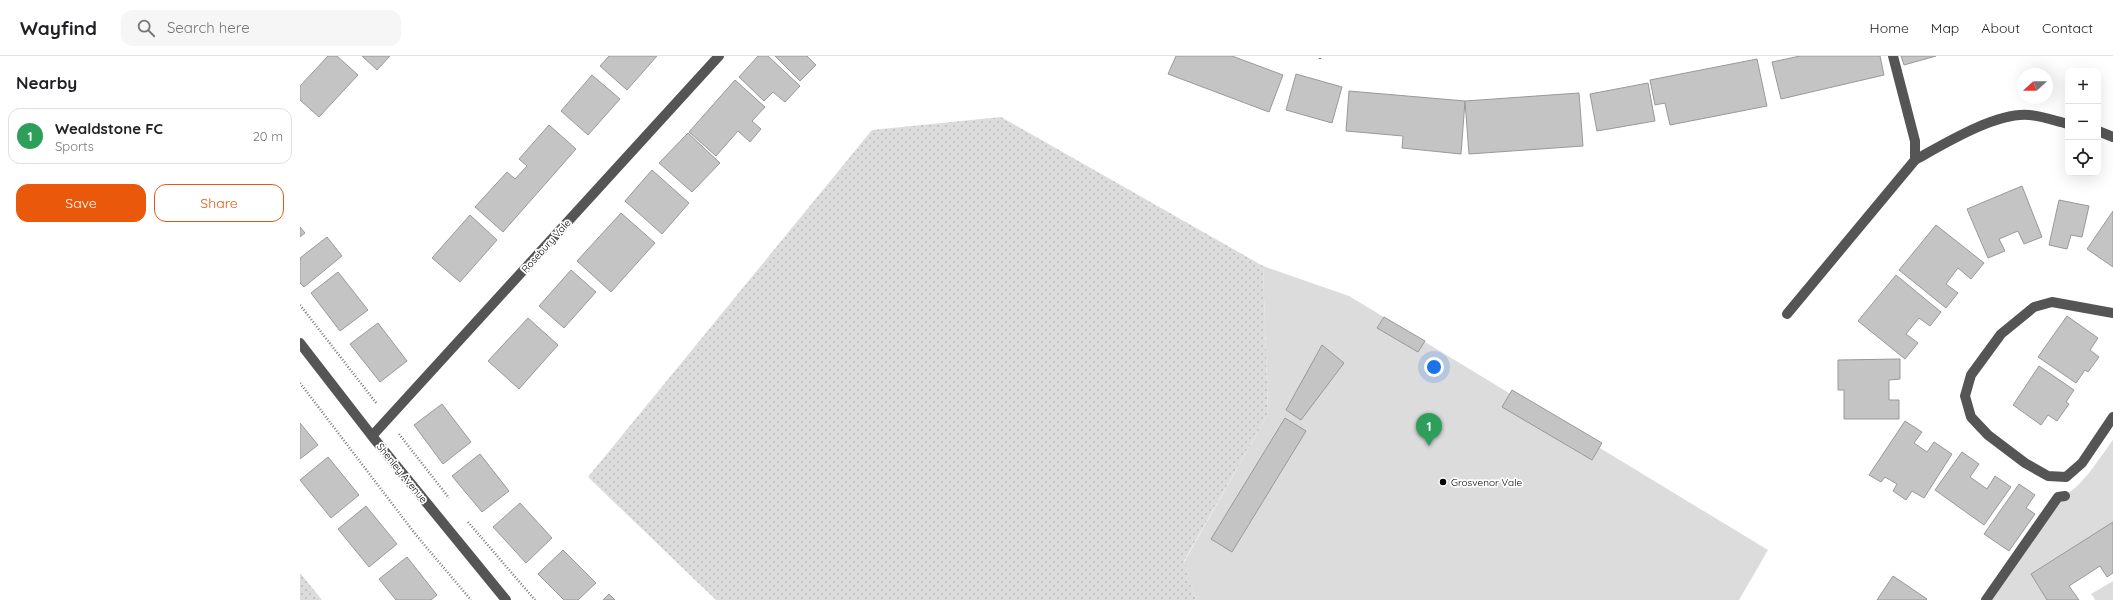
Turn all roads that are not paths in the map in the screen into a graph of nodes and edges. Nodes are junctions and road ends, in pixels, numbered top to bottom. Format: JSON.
{"nodes":[{"id":1,"x":719,"y":56,"type":"edge"},
{"id":2,"x":1893,"y":56,"type":"edge"},
{"id":3,"x":2065,"y":123,"type":"edge"},
{"id":4,"x":2101,"y":132,"type":"edge"},
{"id":5,"x":2113,"y":137,"type":"edge"},
{"id":6,"x":1915,"y":160,"type":"junction"},
{"id":7,"x":2113,"y":313,"type":"edge"},
{"id":8,"x":1787,"y":314,"type":"dead end"},
{"id":9,"x":300,"y":343,"type":"edge"},
{"id":10,"x":2112,"y":420,"type":"edge"},
{"id":11,"x":372,"y":436,"type":"junction"},
{"id":12,"x":2065,"y":496,"type":"dead end"},
{"id":13,"x":506,"y":600,"type":"edge"},
{"id":14,"x":1986,"y":600,"type":"edge"}],
"edges":[{"from":1,"to":11,"type":"street","name":"Rosebury Vale"},
{"from":2,"to":6,"type":"street"},
{"from":3,"to":6,"type":"street"},
{"from":4,"to":5,"type":"street"},
{"from":6,"to":8,"type":"street"},
{"from":7,"to":10,"type":"street"},
{"from":9,"to":11,"type":"street","name":"Shenley Avenue"},
{"from":11,"to":13,"type":"street","name":"Shenley Avenue"},
{"from":12,"to":14,"type":"street"}]}
